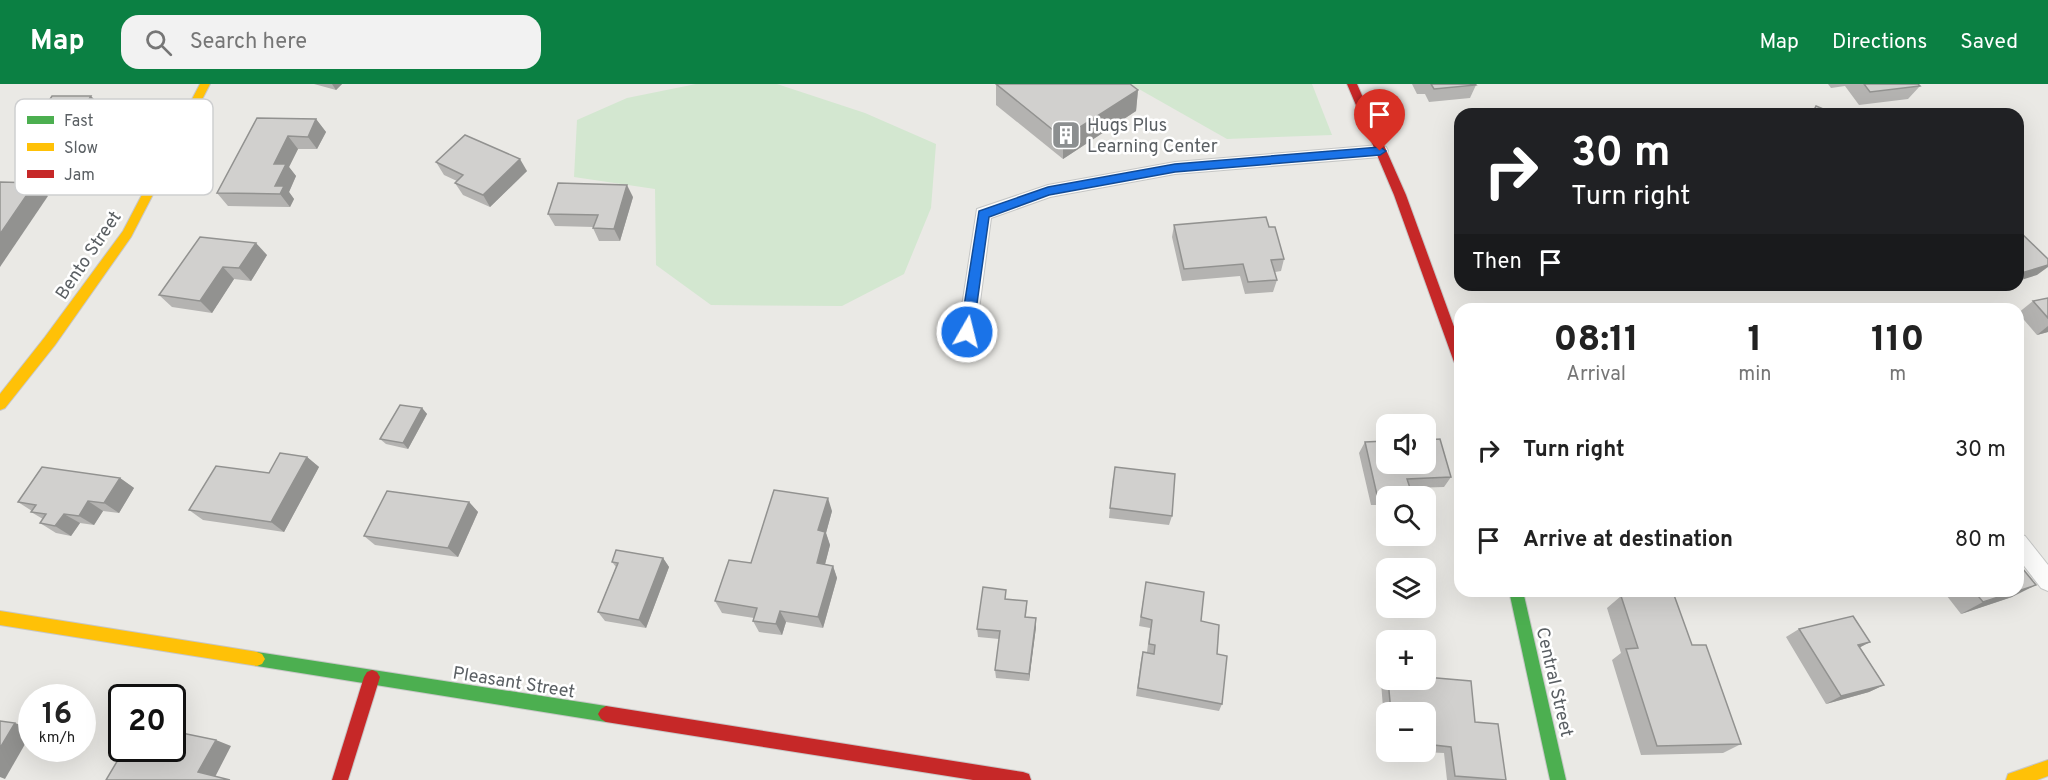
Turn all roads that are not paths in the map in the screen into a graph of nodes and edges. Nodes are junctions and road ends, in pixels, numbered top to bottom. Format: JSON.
{"nodes":[{"id":1,"x":205,"y":84,"type":"edge"},
{"id":2,"x":1352,"y":84,"type":"edge"},
{"id":3,"x":197,"y":99,"type":"edge"},
{"id":4,"x":1380,"y":151,"type":"junction"},
{"id":5,"x":147,"y":195,"type":"edge"},
{"id":6,"x":967,"y":332,"type":"dead end"},
{"id":7,"x":1454,"y":345,"type":"edge"},
{"id":8,"x":0,"y":404,"type":"edge"},
{"id":9,"x":2024,"y":551,"type":"edge"},
{"id":10,"x":2048,"y":581,"type":"edge"},
{"id":11,"x":1517,"y":597,"type":"edge"},
{"id":12,"x":0,"y":618,"type":"edge"},
{"id":13,"x":372,"y":678,"type":"junction"},
{"id":14,"x":2048,"y":768,"type":"edge"},
{"id":15,"x":1008,"y":779,"type":"edge"},
{"id":16,"x":340,"y":780,"type":"edge"},
{"id":17,"x":1558,"y":780,"type":"edge"},
{"id":18,"x":2014,"y":780,"type":"edge"}],
"edges":[{"from":1,"to":3,"type":"main road","name":"Bento Street"},
{"from":2,"to":4,"type":"main road"},
{"from":4,"to":6,"type":"lane"},
{"from":4,"to":7,"type":"main road"},
{"from":5,"to":8,"type":"main road","name":"Bento Street"},
{"from":9,"to":10,"type":"lane"},
{"from":11,"to":17,"type":"main road","name":"Central Street"},
{"from":12,"to":13,"type":"main road","name":"Pleasant Street"},
{"from":13,"to":15,"type":"main road","name":"Pleasant Street"},
{"from":13,"to":16,"type":"main road"},
{"from":14,"to":18,"type":"main road"}]}
